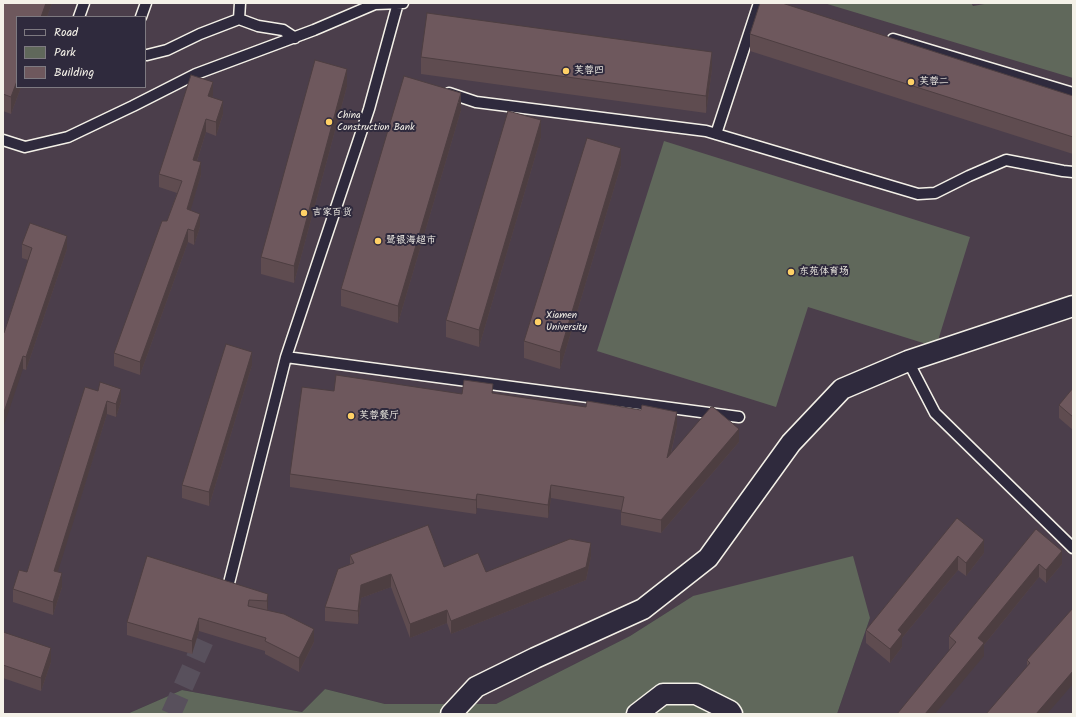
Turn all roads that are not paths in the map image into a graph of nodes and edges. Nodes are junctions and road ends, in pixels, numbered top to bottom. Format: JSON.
{"nodes":[{"id":1,"x":84,"y":3,"type":"edge"},
{"id":2,"x":146,"y":3,"type":"edge"},
{"id":3,"x":240,"y":3,"type":"edge"},
{"id":4,"x":398,"y":3,"type":"edge"},
{"id":5,"x":403,"y":3,"type":"edge"},
{"id":6,"x":759,"y":3,"type":"edge"},
{"id":7,"x":79,"y":16,"type":"edge"},
{"id":8,"x":142,"y":16,"type":"edge"},
{"id":9,"x":239,"y":19,"type":"junction"},
{"id":10,"x":885,"y":36,"type":"edge"},
{"id":11,"x":295,"y":38,"type":"junction"},
{"id":12,"x":146,"y":55,"type":"edge"},
{"id":13,"x":442,"y":91,"type":"edge"},
{"id":14,"x":1073,"y":93,"type":"edge"},
{"id":15,"x":716,"y":134,"type":"junction"},
{"id":16,"x":3,"y":140,"type":"edge"},
{"id":17,"x":1073,"y":172,"type":"edge"},
{"id":18,"x":1073,"y":306,"type":"edge"},
{"id":19,"x":286,"y":357,"type":"junction"},
{"id":20,"x":908,"y":361,"type":"junction"},
{"id":21,"x":739,"y":417,"type":"dead end"},
{"id":22,"x":1073,"y":548,"type":"edge"},
{"id":23,"x":228,"y":587,"type":"edge"},
{"id":24,"x":451,"y":714,"type":"edge"},
{"id":25,"x":637,"y":714,"type":"edge"},
{"id":26,"x":732,"y":714,"type":"edge"}],
"edges":[{"from":1,"to":7,"type":"lane"},
{"from":2,"to":8,"type":"lane"},
{"from":3,"to":9,"type":"lane"},
{"from":4,"to":5,"type":"lane"},
{"from":4,"to":11,"type":"lane"},
{"from":4,"to":19,"type":"lane"},
{"from":6,"to":15,"type":"lane"},
{"from":9,"to":11,"type":"lane"},
{"from":9,"to":12,"type":"lane"},
{"from":10,"to":14,"type":"lane"},
{"from":11,"to":16,"type":"lane"},
{"from":13,"to":15,"type":"lane"},
{"from":15,"to":17,"type":"lane"},
{"from":18,"to":20,"type":"street"},
{"from":19,"to":21,"type":"lane"},
{"from":19,"to":23,"type":"lane"},
{"from":20,"to":22,"type":"lane"},
{"from":20,"to":24,"type":"street"},
{"from":25,"to":26,"type":"street"}]}
